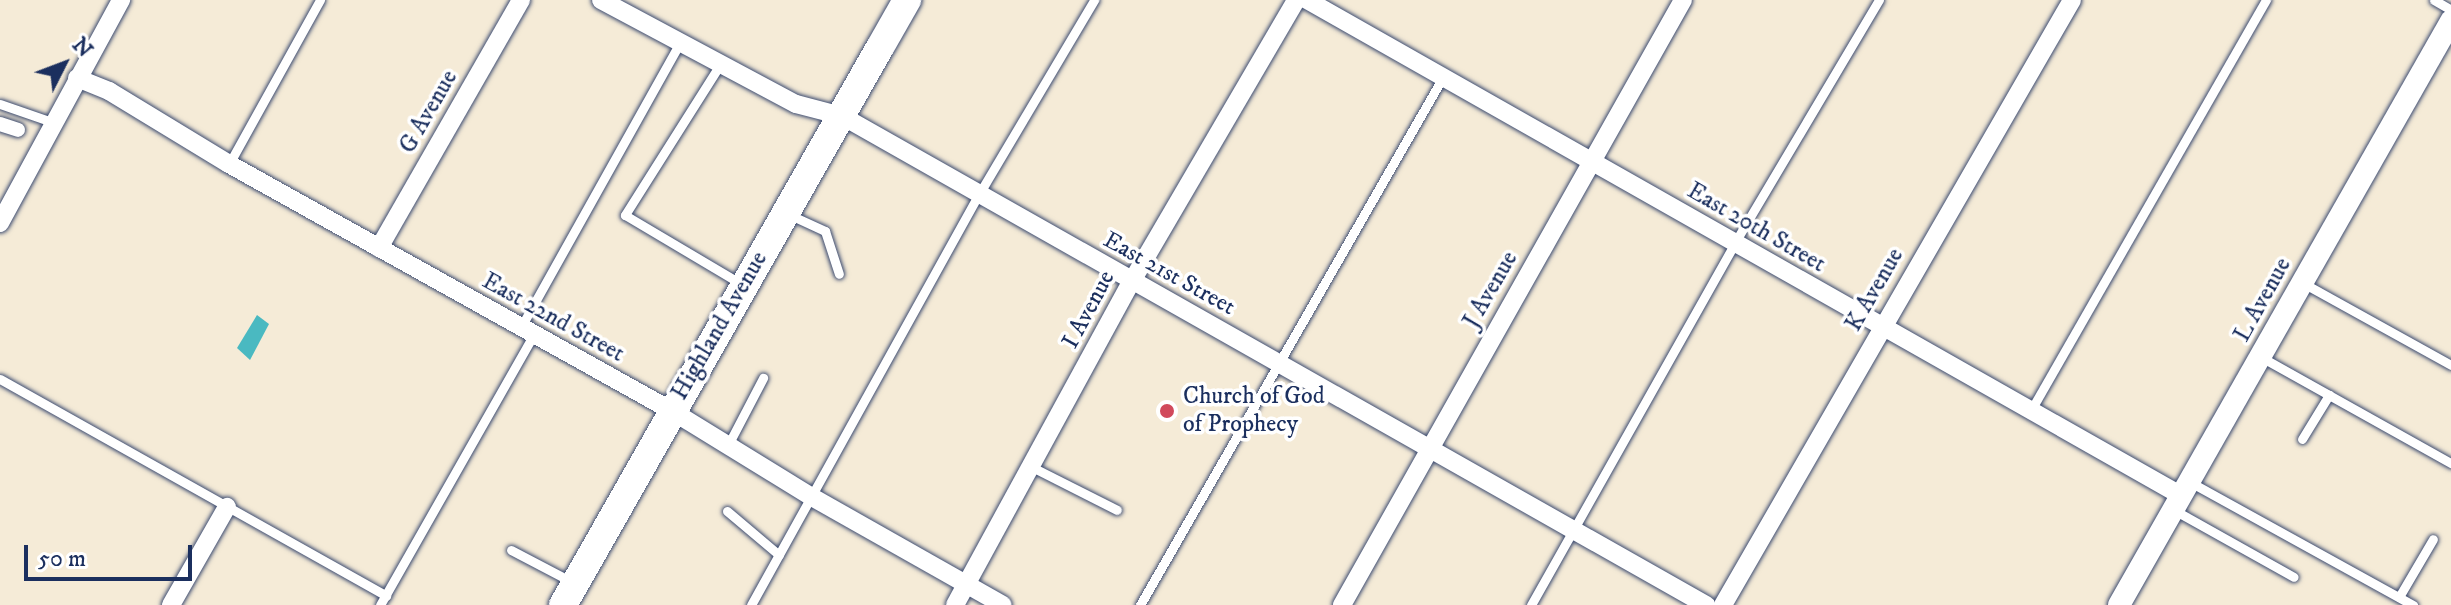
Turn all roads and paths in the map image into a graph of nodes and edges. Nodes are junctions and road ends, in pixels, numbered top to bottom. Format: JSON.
{"nodes":[{"id":1,"x":121,"y":0,"type":"edge"},
{"id":2,"x":320,"y":0,"type":"edge"},
{"id":3,"x":521,"y":0,"type":"edge"},
{"id":4,"x":601,"y":0,"type":"edge"},
{"id":5,"x":907,"y":0,"type":"edge"},
{"id":6,"x":1094,"y":0,"type":"edge"},
{"id":7,"x":1296,"y":0,"type":"edge"},
{"id":8,"x":1307,"y":0,"type":"edge"},
{"id":9,"x":1683,"y":0,"type":"edge"},
{"id":10,"x":1879,"y":0,"type":"edge"},
{"id":11,"x":2072,"y":0,"type":"edge"},
{"id":12,"x":2266,"y":0,"type":"edge"},
{"id":13,"x":2434,"y":0,"type":"edge"},
{"id":14,"x":2451,"y":10,"type":"edge"},
{"id":15,"x":2451,"y":21,"type":"edge"},
{"id":16,"x":681,"y":41,"type":"junction"},
{"id":17,"x":721,"y":63,"type":"junction"},
{"id":18,"x":1443,"y":77,"type":"junction"},
{"id":19,"x":77,"y":78,"type":"junction"},
{"id":20,"x":0,"y":104,"type":"edge"},
{"id":21,"x":842,"y":116,"type":"junction"},
{"id":22,"x":52,"y":122,"type":"junction"},
{"id":23,"x":0,"y":124,"type":"edge"},
{"id":24,"x":18,"y":130,"type":"dead end"},
{"id":25,"x":1592,"y":161,"type":"junction"},
{"id":26,"x":229,"y":164,"type":"junction"},
{"id":27,"x":979,"y":194,"type":"junction"},
{"id":28,"x":785,"y":212,"type":"junction"},
{"id":29,"x":0,"y":223,"type":"edge"},
{"id":30,"x":1734,"y":244,"type":"junction"},
{"id":31,"x":379,"y":248,"type":"junction"},
{"id":32,"x":839,"y":274,"type":"dead end"},
{"id":33,"x":1132,"y":281,"type":"junction"},
{"id":34,"x":2303,"y":283,"type":"junction"},
{"id":35,"x":744,"y":285,"type":"junction"},
{"id":36,"x":1881,"y":327,"type":"junction"},
{"id":37,"x":527,"y":331,"type":"junction"},
{"id":38,"x":2261,"y":357,"type":"junction"},
{"id":39,"x":1278,"y":363,"type":"junction"},
{"id":40,"x":2451,"y":365,"type":"edge"},
{"id":41,"x":763,"y":378,"type":"dead end"},
{"id":42,"x":0,"y":379,"type":"edge"},
{"id":43,"x":2329,"y":395,"type":"junction"},
{"id":44,"x":2031,"y":410,"type":"junction"},
{"id":45,"x":672,"y":411,"type":"junction"},
{"id":46,"x":2302,"y":439,"type":"dead end"},
{"id":47,"x":728,"y":445,"type":"junction"},
{"id":48,"x":1429,"y":448,"type":"junction"},
{"id":49,"x":2451,"y":463,"type":"edge"},
{"id":50,"x":1032,"y":467,"type":"junction"},
{"id":51,"x":2182,"y":496,"type":"junction"},
{"id":52,"x":812,"y":497,"type":"junction"},
{"id":53,"x":227,"y":507,"type":"junction"},
{"id":54,"x":1117,"y":510,"type":"dead end"},
{"id":55,"x":727,"y":511,"type":"dead end"},
{"id":56,"x":1573,"y":530,"type":"junction"},
{"id":57,"x":2433,"y":539,"type":"dead end"},
{"id":58,"x":511,"y":550,"type":"dead end"},
{"id":59,"x":779,"y":555,"type":"junction"},
{"id":60,"x":2294,"y":577,"type":"dead end"},
{"id":61,"x":966,"y":585,"type":"junction"},
{"id":62,"x":2399,"y":597,"type":"junction"},
{"id":63,"x":568,"y":599,"type":"edge"},
{"id":64,"x":383,"y":600,"type":"edge"},
{"id":65,"x":171,"y":605,"type":"edge"},
{"id":66,"x":751,"y":605,"type":"edge"},
{"id":67,"x":955,"y":605,"type":"edge"},
{"id":68,"x":1003,"y":605,"type":"edge"},
{"id":69,"x":1140,"y":605,"type":"edge"},
{"id":70,"x":1342,"y":605,"type":"edge"},
{"id":71,"x":1531,"y":605,"type":"edge"},
{"id":72,"x":1706,"y":605,"type":"edge"},
{"id":73,"x":1723,"y":605,"type":"edge"},
{"id":74,"x":2119,"y":605,"type":"edge"},
{"id":75,"x":2413,"y":605,"type":"edge"}],
"edges":[{"from":1,"to":19,"type":"street"},
{"from":2,"to":26,"type":"lane"},
{"from":3,"to":31,"type":"street","name":"G Avenue"},
{"from":4,"to":16,"type":"street","name":"East 21st Street"},
{"from":5,"to":21,"type":"main road","name":"Highland Avenue"},
{"from":6,"to":27,"type":"lane"},
{"from":7,"to":33,"type":"street","name":"I Avenue"},
{"from":8,"to":18,"type":"street","name":"East 20th Street"},
{"from":9,"to":25,"type":"street","name":"J Avenue"},
{"from":10,"to":30,"type":"lane"},
{"from":11,"to":36,"type":"street","name":"K Avenue"},
{"from":12,"to":44,"type":"lane"},
{"from":13,"to":14,"type":"lane"},
{"from":15,"to":34,"type":"street","name":"L Avenue"},
{"from":16,"to":17,"type":"street","name":"East 21st Street"},
{"from":16,"to":37,"type":"lane"},
{"from":17,"to":21,"type":"street","name":"East 21st Street"},
{"from":17,"to":35,"type":"lane"},
{"from":18,"to":25,"type":"street","name":"East 20th Street"},
{"from":18,"to":39,"type":"lane"},
{"from":19,"to":22,"type":"street"},
{"from":19,"to":26,"type":"street","name":"East 22nd Street"},
{"from":20,"to":22,"type":"lane"},
{"from":21,"to":27,"type":"street","name":"East 21st Street"},
{"from":21,"to":28,"type":"main road","name":"Highland Avenue"},
{"from":22,"to":29,"type":"street"},
{"from":23,"to":24,"type":"street"},
{"from":25,"to":30,"type":"street","name":"East 20th Street"},
{"from":25,"to":48,"type":"street","name":"J Avenue"},
{"from":26,"to":31,"type":"street","name":"East 22nd Street"},
{"from":27,"to":33,"type":"street","name":"East 21st Street"},
{"from":27,"to":52,"type":"lane"},
{"from":28,"to":32,"type":"lane"},
{"from":28,"to":35,"type":"main road","name":"Highland Avenue"},
{"from":30,"to":36,"type":"street","name":"East 20th Street"},
{"from":30,"to":56,"type":"lane"},
{"from":31,"to":37,"type":"street","name":"East 22nd Street"},
{"from":33,"to":39,"type":"street","name":"East 21st Street"},
{"from":33,"to":50,"type":"street","name":"I Avenue"},
{"from":34,"to":38,"type":"street","name":"L Avenue"},
{"from":34,"to":40,"type":"lane"},
{"from":35,"to":45,"type":"main road","name":"Highland Avenue"},
{"from":36,"to":44,"type":"street","name":"East 20th Street"},
{"from":36,"to":73,"type":"street","name":"K Avenue"},
{"from":37,"to":45,"type":"street","name":"East 22nd Street"},
{"from":37,"to":64,"type":"lane"},
{"from":38,"to":43,"type":"lane"},
{"from":38,"to":51,"type":"street","name":"L Avenue"},
{"from":39,"to":48,"type":"street","name":"East 21st Street"},
{"from":39,"to":69,"type":"lane"},
{"from":41,"to":47,"type":"lane"},
{"from":42,"to":53,"type":"lane"},
{"from":43,"to":46,"type":"lane"},
{"from":43,"to":49,"type":"lane"},
{"from":44,"to":51,"type":"street","name":"East 20th Street"},
{"from":45,"to":47,"type":"street","name":"East 22nd Street"},
{"from":45,"to":63,"type":"main road","name":"Highland Avenue"},
{"from":47,"to":52,"type":"street","name":"East 22nd Street"},
{"from":48,"to":56,"type":"street","name":"East 21st Street"},
{"from":48,"to":70,"type":"street","name":"J Avenue"},
{"from":50,"to":54,"type":"lane"},
{"from":50,"to":61,"type":"street","name":"I Avenue"},
{"from":51,"to":60,"type":"lane"},
{"from":51,"to":62,"type":"lane"},
{"from":51,"to":74,"type":"street","name":"L Avenue"},
{"from":52,"to":59,"type":"lane"},
{"from":52,"to":61,"type":"street","name":"East 22nd Street"},
{"from":53,"to":64,"type":"lane"},
{"from":53,"to":65,"type":"street"},
{"from":55,"to":59,"type":"lane"},
{"from":56,"to":71,"type":"lane"},
{"from":56,"to":72,"type":"street","name":"East 21st Street"},
{"from":57,"to":62,"type":"lane"},
{"from":58,"to":63,"type":"lane"},
{"from":59,"to":66,"type":"lane"},
{"from":61,"to":67,"type":"street","name":"I Avenue"},
{"from":61,"to":68,"type":"street","name":"East 22nd Street"},
{"from":62,"to":75,"type":"lane"}]}
